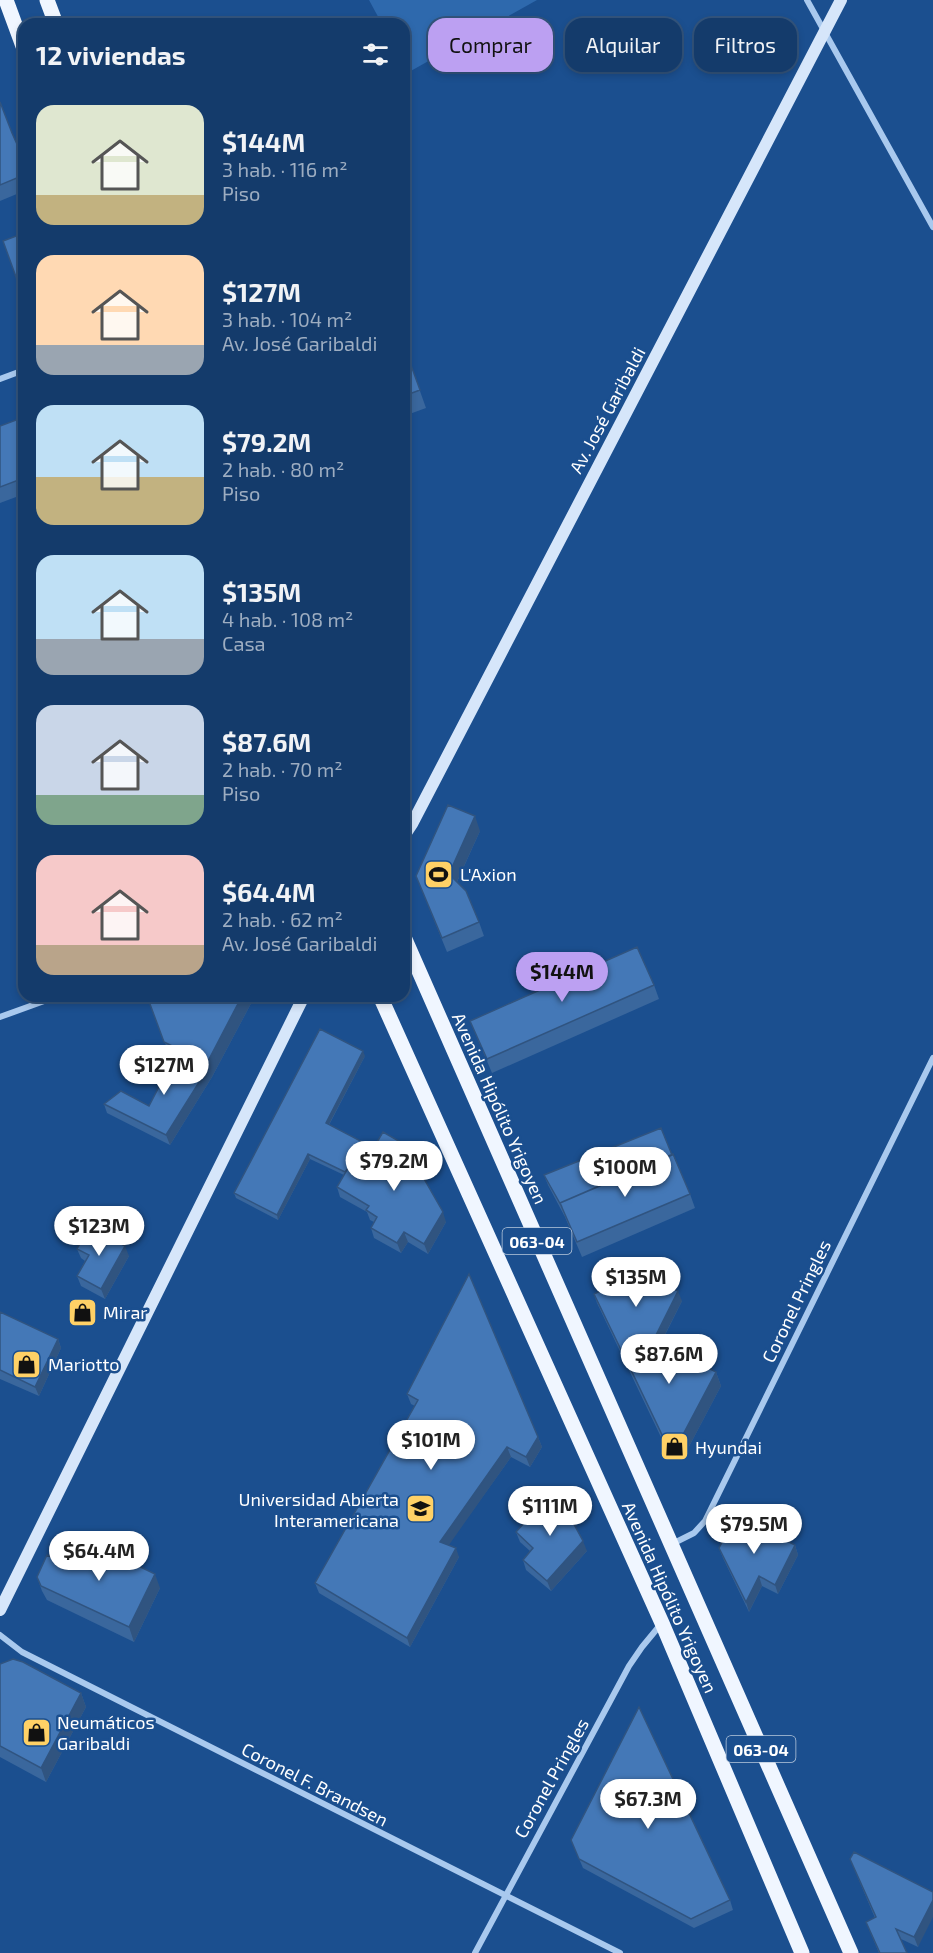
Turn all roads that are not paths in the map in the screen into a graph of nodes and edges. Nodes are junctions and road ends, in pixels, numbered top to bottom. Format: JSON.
{"nodes":[{"id":1,"x":6,"y":0,"type":"edge"},
{"id":2,"x":47,"y":0,"type":"edge"},
{"id":3,"x":807,"y":0,"type":"edge"},
{"id":4,"x":841,"y":0,"type":"edge"},
{"id":5,"x":54,"y":18,"type":"edge"},
{"id":6,"x":825,"y":31,"type":"junction"},
{"id":7,"x":18,"y":33,"type":"edge"},
{"id":8,"x":933,"y":227,"type":"edge"},
{"id":9,"x":18,"y":372,"type":"edge"},
{"id":10,"x":0,"y":379,"type":"edge"},
{"id":11,"x":410,"y":827,"type":"edge"},
{"id":12,"x":410,"y":951,"type":"edge"},
{"id":13,"x":41,"y":1002,"type":"edge"},
{"id":14,"x":301,"y":1002,"type":"edge"},
{"id":15,"x":383,"y":1002,"type":"edge"},
{"id":16,"x":0,"y":1017,"type":"edge"},
{"id":17,"x":933,"y":1058,"type":"edge"},
{"id":18,"x":671,"y":1544,"type":"junction"},
{"id":19,"x":0,"y":1610,"type":"edge"},
{"id":20,"x":662,"y":1623,"type":"junction"},
{"id":21,"x":0,"y":1635,"type":"edge"},
{"id":22,"x":504,"y":1896,"type":"junction"},
{"id":23,"x":475,"y":1953,"type":"edge"},
{"id":24,"x":620,"y":1953,"type":"edge"},
{"id":25,"x":802,"y":1953,"type":"edge"},
{"id":26,"x":851,"y":1953,"type":"edge"}],
"edges":[{"from":1,"to":7,"type":"main road"},
{"from":2,"to":5,"type":"main road"},
{"from":3,"to":6,"type":"street"},
{"from":4,"to":6,"type":"main road","name":"Av. José Garibaldi"},
{"from":6,"to":8,"type":"street"},
{"from":6,"to":11,"type":"main road","name":"Av. José Garibaldi"},
{"from":9,"to":10,"type":"street"},
{"from":12,"to":18,"type":"main road","name":"Avenida Hipólito Yrigoyen","number":"063-04"},
{"from":13,"to":16,"type":"street"},
{"from":14,"to":19,"type":"main road"},
{"from":15,"to":20,"type":"main road","name":"Avenida Hipólito Yrigoyen","number":"063-04"},
{"from":17,"to":18,"type":"street","name":"Coronel Pringles"},
{"from":18,"to":26,"type":"main road","name":"Avenida Hipólito Yrigoyen","number":"063-04"},
{"from":20,"to":22,"type":"street","name":"Coronel Pringles"},
{"from":20,"to":25,"type":"main road","name":"Avenida Hipólito Yrigoyen","number":"063-04"},
{"from":21,"to":22,"type":"street","name":"Coronel F. Brandsen"},
{"from":22,"to":23,"type":"street","name":"Coronel Pringles"},
{"from":22,"to":24,"type":"street","name":"Coronel F. Brandsen"}]}
